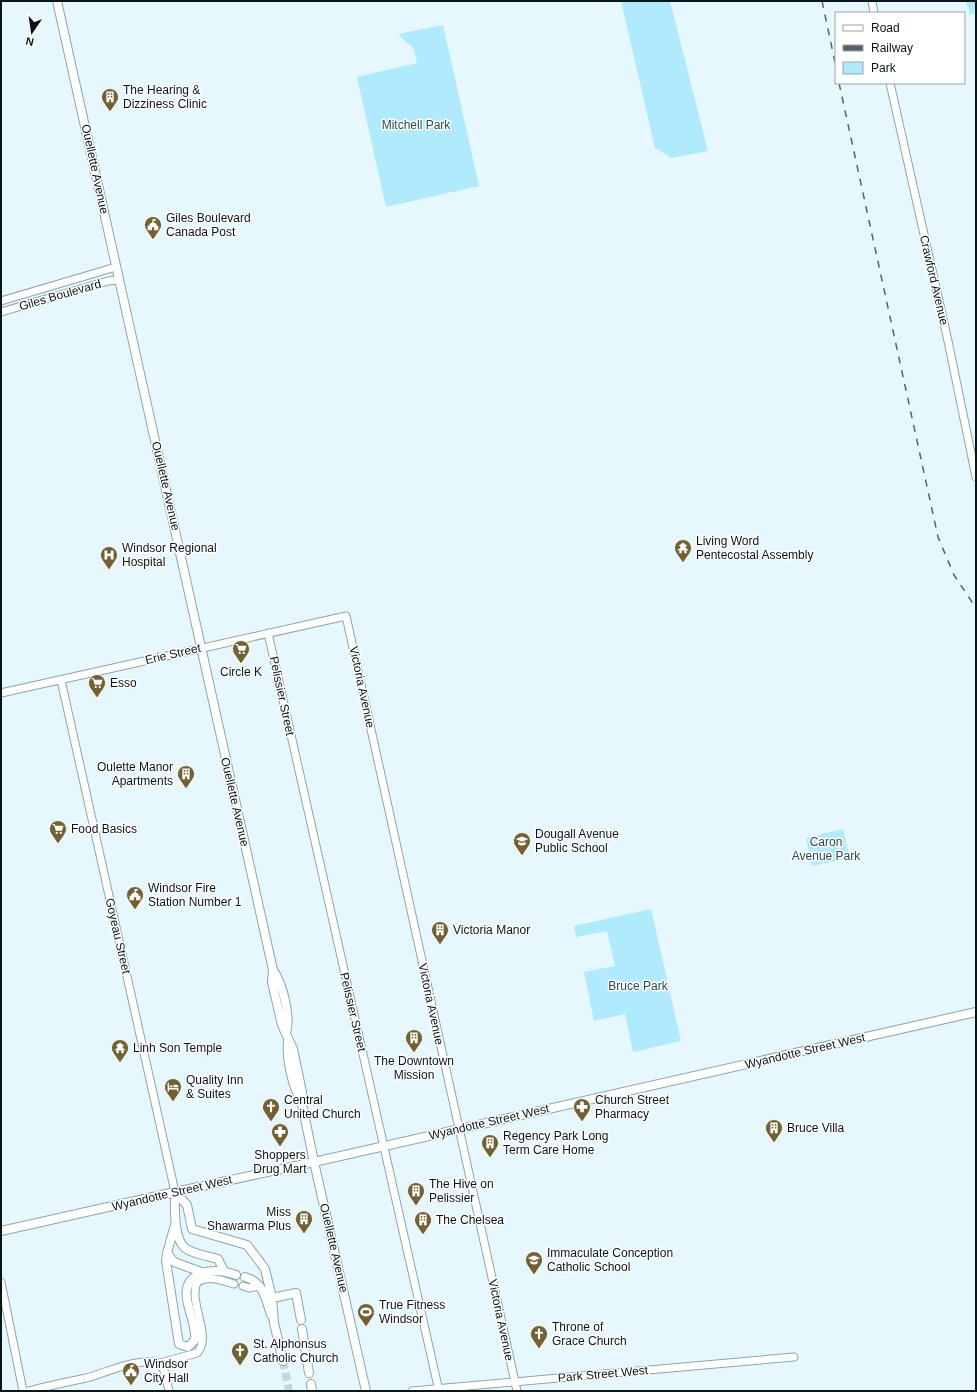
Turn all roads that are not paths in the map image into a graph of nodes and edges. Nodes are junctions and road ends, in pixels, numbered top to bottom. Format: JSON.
{"nodes":[{"id":1,"x":57,"y":1,"type":"edge"},
{"id":2,"x":872,"y":1,"type":"edge"},
{"id":3,"x":874,"y":12,"type":"edge"},
{"id":4,"x":890,"y":84,"type":"edge"},
{"id":5,"x":116,"y":267,"type":"junction"},
{"id":6,"x":119,"y":280,"type":"junction"},
{"id":7,"x":1,"y":301,"type":"edge"},
{"id":8,"x":1,"y":312,"type":"edge"},
{"id":9,"x":976,"y":478,"type":"edge"},
{"id":10,"x":346,"y":616,"type":"joint"},
{"id":11,"x":268,"y":633,"type":"junction"},
{"id":12,"x":200,"y":648,"type":"junction"},
{"id":13,"x":61,"y":680,"type":"junction"},
{"id":14,"x":1,"y":693,"type":"edge"},
{"id":15,"x":976,"y":1012,"type":"edge"},
{"id":16,"x":459,"y":1129,"type":"junction"},
{"id":17,"x":383,"y":1146,"type":"junction"},
{"id":18,"x":314,"y":1162,"type":"junction"},
{"id":19,"x":175,"y":1192,"type":"junction"},
{"id":20,"x":175,"y":1226,"type":"junction"},
{"id":21,"x":1,"y":1231,"type":"edge"},
{"id":22,"x":167,"y":1253,"type":"junction"},
{"id":23,"x":224,"y":1271,"type":"junction"},
{"id":24,"x":204,"y":1273,"type":"junction"},
{"id":25,"x":236,"y":1275,"type":"dead end"},
{"id":26,"x":245,"y":1277,"type":"dead end"},
{"id":27,"x":1,"y":1282,"type":"edge"},
{"id":28,"x":234,"y":1284,"type":"dead end"},
{"id":29,"x":243,"y":1286,"type":"dead end"},
{"id":30,"x":260,"y":1286,"type":"junction"},
{"id":31,"x":272,"y":1298,"type":"junction"},
{"id":32,"x":301,"y":1320,"type":"dead end"},
{"id":33,"x":274,"y":1323,"type":"junction"},
{"id":34,"x":302,"y":1329,"type":"dead end"},
{"id":35,"x":794,"y":1357,"type":"dead end"},
{"id":36,"x":283,"y":1361,"type":"tunnel mouth"},
{"id":37,"x":160,"y":1364,"type":"junction"},
{"id":38,"x":309,"y":1373,"type":"dead end"},
{"id":39,"x":515,"y":1382,"type":"junction"},
{"id":40,"x":438,"y":1390,"type":"edge"},
{"id":41,"x":23,"y":1391,"type":"edge"},
{"id":42,"x":29,"y":1391,"type":"edge"},
{"id":43,"x":169,"y":1391,"type":"edge"},
{"id":44,"x":366,"y":1391,"type":"edge"},
{"id":45,"x":412,"y":1391,"type":"edge"},
{"id":46,"x":517,"y":1391,"type":"edge"}],
"edges":[{"from":1,"to":5,"type":"main road","name":"Ouellette Avenue"},
{"from":2,"to":3,"type":"street"},
{"from":4,"to":9,"type":"street","name":"Crawford Avenue"},
{"from":5,"to":6,"type":"main road","name":"Ouellette Avenue"},
{"from":5,"to":7,"type":"street","name":"Giles Boulevard"},
{"from":6,"to":8,"type":"street","name":"Giles Boulevard"},
{"from":6,"to":12,"type":"main road","name":"Ouellette Avenue"},
{"from":10,"to":11,"type":"street","name":"Erie Street"},
{"from":10,"to":16,"type":"street","name":"Victoria Avenue"},
{"from":11,"to":12,"type":"street","name":"Erie Street"},
{"from":11,"to":17,"type":"street","name":"Pelissier Street"},
{"from":12,"to":13,"type":"street","name":"Erie Street"},
{"from":12,"to":18,"type":"main road","name":"Ouellette Avenue"},
{"from":13,"to":14,"type":"street","name":"Erie Street"},
{"from":13,"to":19,"type":"street","name":"Goyeau Street"},
{"from":15,"to":16,"type":"main road","name":"Wyandotte Street West"},
{"from":16,"to":17,"type":"main road","name":"Wyandotte Street West"},
{"from":16,"to":39,"type":"street","name":"Victoria Avenue"},
{"from":17,"to":18,"type":"main road","name":"Wyandotte Street West"},
{"from":17,"to":40,"type":"street","name":"Pelissier Street"},
{"from":18,"to":19,"type":"main road","name":"Wyandotte Street West"},
{"from":18,"to":44,"type":"main road","name":"Ouellette Avenue"},
{"from":19,"to":20,"type":"main road"},
{"from":19,"to":21,"type":"main road","name":"Wyandotte Street West"},
{"from":19,"to":31,"type":"main road"},
{"from":20,"to":22,"type":"main road"},
{"from":20,"to":23,"type":"main road"},
{"from":22,"to":24,"type":"main road"},
{"from":22,"to":24,"type":"main road"},
{"from":23,"to":24,"type":"main road"},
{"from":23,"to":25,"type":"main road"},
{"from":26,"to":30,"type":"main road"},
{"from":27,"to":41,"type":"street"},
{"from":28,"to":37,"type":"street"},
{"from":29,"to":30,"type":"street"},
{"from":30,"to":33,"type":"main road"},
{"from":31,"to":32,"type":"main road"},
{"from":31,"to":33,"type":"main road"},
{"from":33,"to":36,"type":"main road"},
{"from":34,"to":38,"type":"main road"},
{"from":35,"to":39,"type":"street","name":"Park Street West"},
{"from":37,"to":42,"type":"street"},
{"from":37,"to":43,"type":"street"},
{"from":39,"to":40,"type":"street","name":"Park Street West"},
{"from":39,"to":46,"type":"street","name":"Victoria Avenue"},
{"from":40,"to":45,"type":"street","name":"Park Street West"}]}
